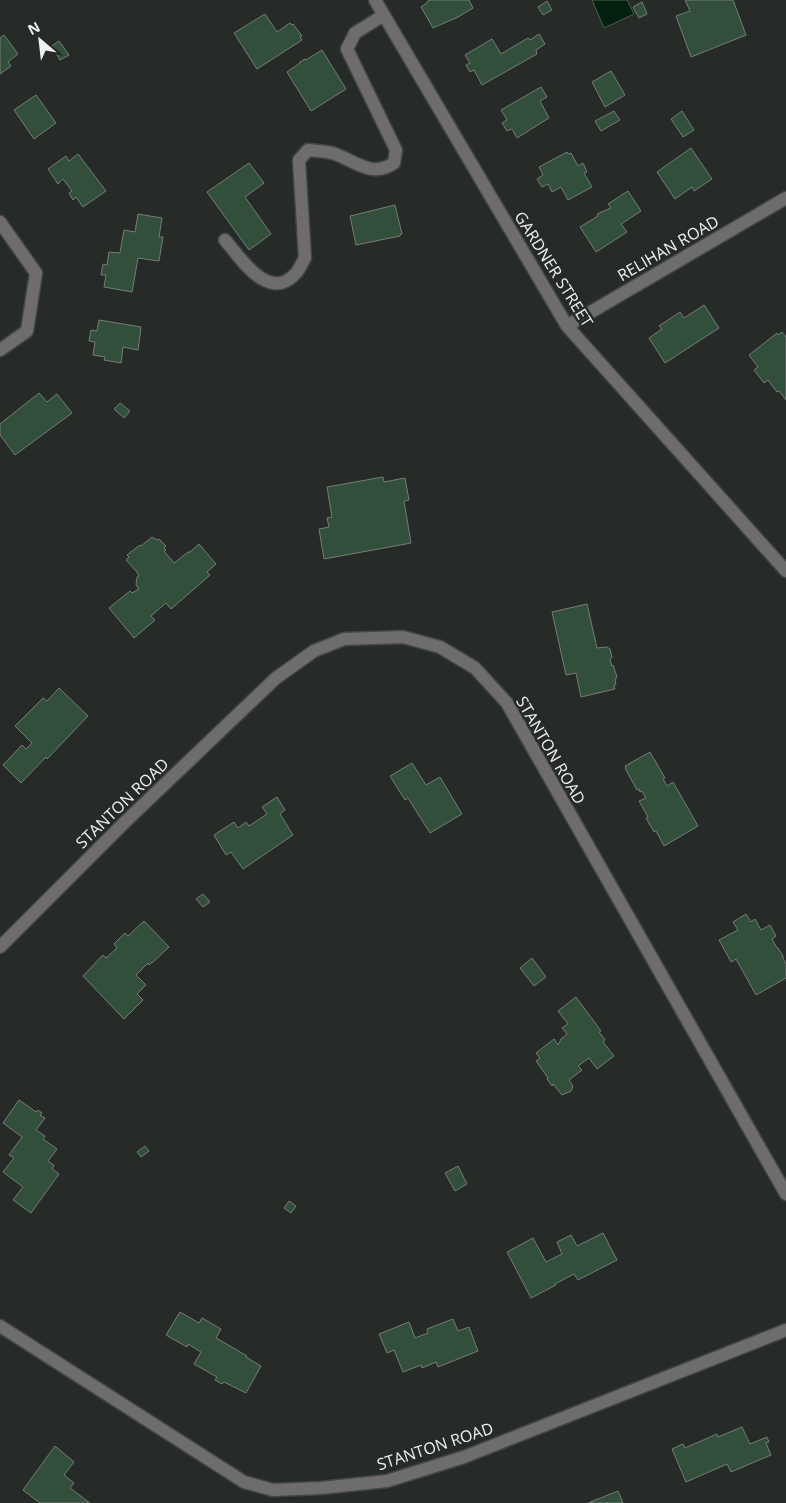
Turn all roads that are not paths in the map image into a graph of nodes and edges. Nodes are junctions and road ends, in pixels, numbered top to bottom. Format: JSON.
{"nodes":[{"id":1,"x":375,"y":0,"type":"edge"},
{"id":2,"x":384,"y":15,"type":"junction"},
{"id":3,"x":786,"y":198,"type":"edge"},
{"id":4,"x":0,"y":222,"type":"edge"},
{"id":5,"x":224,"y":240,"type":"dead end"},
{"id":6,"x":567,"y":326,"type":"junction"},
{"id":7,"x":0,"y":350,"type":"edge"},
{"id":8,"x":786,"y":571,"type":"edge"},
{"id":9,"x":0,"y":947,"type":"edge"},
{"id":10,"x":786,"y":1194,"type":"edge"},
{"id":11,"x":0,"y":1326,"type":"edge"},
{"id":12,"x":786,"y":1330,"type":"edge"}],
"edges":[{"from":1,"to":2,"type":"street","name":"GARDNER STREET"},
{"from":2,"to":5,"type":"street"},
{"from":2,"to":6,"type":"street","name":"GARDNER STREET"},
{"from":3,"to":6,"type":"street","name":"RELIHAN ROAD"},
{"from":4,"to":7,"type":"street"},
{"from":6,"to":8,"type":"street","name":"GARDNER STREET"},
{"from":9,"to":10,"type":"street","name":"STANTON ROAD"},
{"from":11,"to":12,"type":"street","name":"STANTON ROAD"}]}
